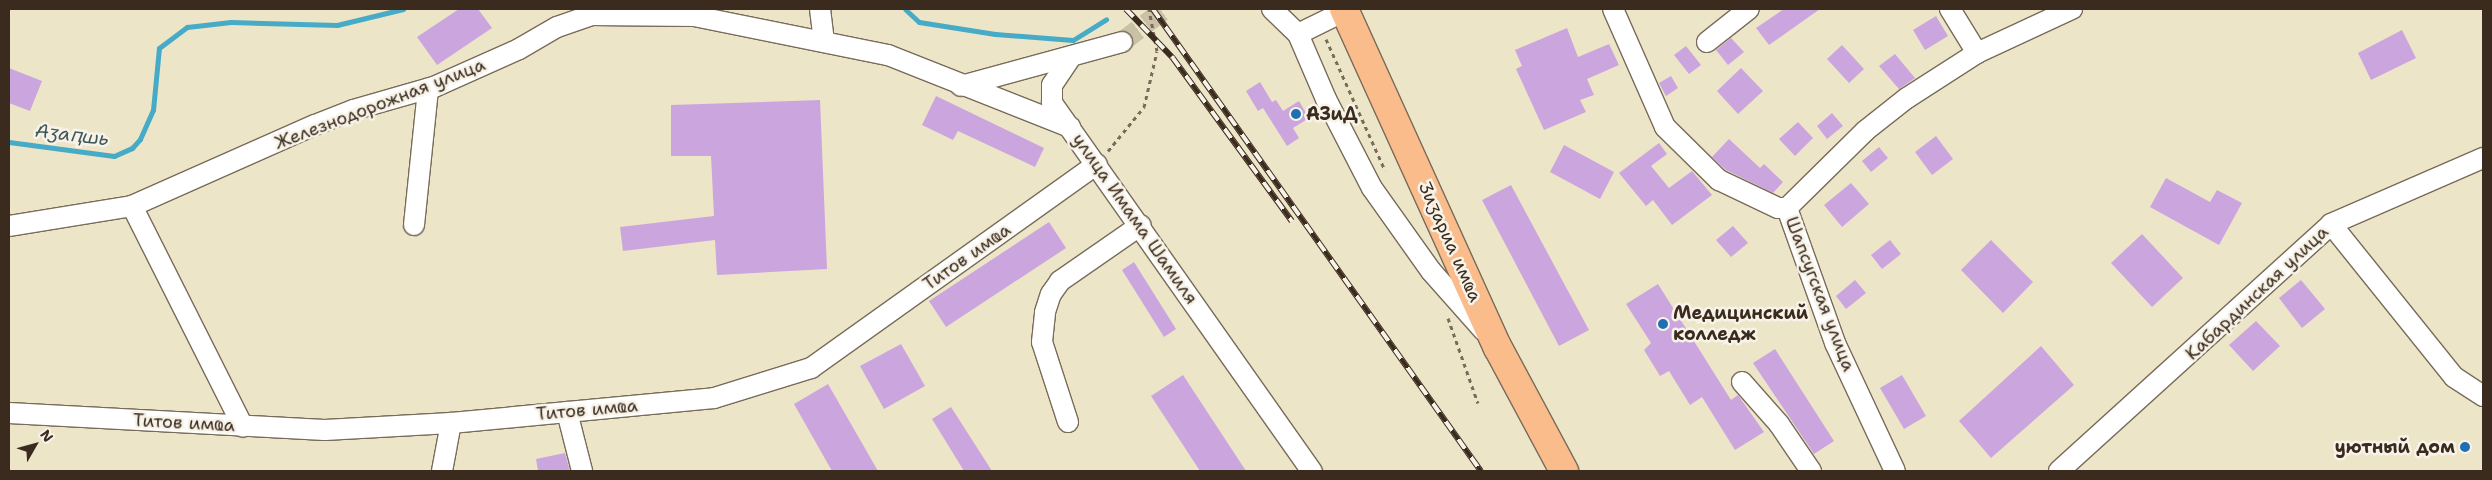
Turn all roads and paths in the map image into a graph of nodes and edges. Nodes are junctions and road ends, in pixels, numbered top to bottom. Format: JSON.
{"nodes":[{"id":1,"x":1149,"y":9,"type":"edge"},
{"id":2,"x":1272,"y":9,"type":"edge"},
{"id":3,"x":1613,"y":9,"type":"edge"},
{"id":4,"x":1749,"y":9,"type":"edge"},
{"id":5,"x":1950,"y":9,"type":"edge"},
{"id":6,"x":2072,"y":9,"type":"edge"},
{"id":7,"x":1344,"y":10,"type":"edge"},
{"id":8,"x":689,"y":12,"type":"edge"},
{"id":9,"x":821,"y":24,"type":"edge"},
{"id":10,"x":1298,"y":34,"type":"junction"},
{"id":11,"x":1122,"y":42,"type":"tunnel mouth"},
{"id":12,"x":1707,"y":42,"type":"dead end"},
{"id":13,"x":1977,"y":53,"type":"junction"},
{"id":14,"x":1071,"y":57,"type":"junction"},
{"id":15,"x":961,"y":86,"type":"junction"},
{"id":16,"x":428,"y":89,"type":"junction"},
{"id":17,"x":1071,"y":128,"type":"junction"},
{"id":18,"x":2483,"y":158,"type":"edge"},
{"id":19,"x":1097,"y":164,"type":"junction"},
{"id":20,"x":132,"y":206,"type":"junction"},
{"id":21,"x":1787,"y":208,"type":"junction"},
{"id":22,"x":2331,"y":224,"type":"junction"},
{"id":23,"x":414,"y":225,"type":"dead end"},
{"id":24,"x":1141,"y":225,"type":"junction"},
{"id":25,"x":9,"y":226,"type":"edge"},
{"id":26,"x":1498,"y":348,"type":"junction"},
{"id":27,"x":1742,"y":382,"type":"dead end"},
{"id":28,"x":2483,"y":396,"type":"edge"},
{"id":29,"x":567,"y":412,"type":"junction"},
{"id":30,"x":9,"y":413,"type":"edge"},
{"id":31,"x":1068,"y":422,"type":"dead end"},
{"id":32,"x":451,"y":423,"type":"junction"},
{"id":33,"x":243,"y":427,"type":"junction"},
{"id":34,"x":442,"y":471,"type":"edge"},
{"id":35,"x":582,"y":471,"type":"edge"},
{"id":36,"x":1312,"y":471,"type":"edge"},
{"id":37,"x":1564,"y":471,"type":"edge"},
{"id":38,"x":1811,"y":471,"type":"edge"},
{"id":39,"x":1895,"y":471,"type":"edge"},
{"id":40,"x":2059,"y":471,"type":"edge"}],
"edges":[{"from":1,"to":19,"type":"path"},
{"from":2,"to":10,"type":"street"},
{"from":3,"to":21,"type":"street","name":"Шапсугская улица"},
{"from":4,"to":12,"type":"street"},
{"from":5,"to":13,"type":"street"},
{"from":6,"to":13,"type":"street"},
{"from":7,"to":10,"type":"street"},
{"from":7,"to":26,"type":"highway","name":"Ӡиӡариа имҩа"},
{"from":8,"to":9,"type":"street","name":"улица Имама Шамиля"},
{"from":8,"to":16,"type":"street","name":"Железнодорожная улица"},
{"from":9,"to":15,"type":"street","name":"улица Имама Шамиля"},
{"from":10,"to":26,"type":"street"},
{"from":11,"to":14,"type":"street"},
{"from":13,"to":21,"type":"street"},
{"from":14,"to":15,"type":"street"},
{"from":14,"to":17,"type":"street"},
{"from":15,"to":17,"type":"street","name":"улица Имама Шамиля"},
{"from":16,"to":20,"type":"street","name":"Железнодорожная улица"},
{"from":16,"to":23,"type":"street"},
{"from":17,"to":19,"type":"street","name":"улица Имама Шамиля"},
{"from":18,"to":22,"type":"street","name":"Кабардинская улица"},
{"from":19,"to":24,"type":"street","name":"улица Имама Шамиля"},
{"from":19,"to":29,"type":"street","name":"Титов имҩа"},
{"from":20,"to":25,"type":"street","name":"Железнодорожная улица"},
{"from":20,"to":33,"type":"street"},
{"from":21,"to":39,"type":"street","name":"Шапсугская улица"},
{"from":22,"to":28,"type":"street"},
{"from":22,"to":40,"type":"street","name":"Кабардинская улица"},
{"from":24,"to":31,"type":"street"},
{"from":24,"to":36,"type":"street","name":"улица Имама Шамиля"},
{"from":26,"to":37,"type":"highway","name":"Ӡиӡариа имҩа"},
{"from":27,"to":38,"type":"street"},
{"from":29,"to":32,"type":"street","name":"Титов имҩа"},
{"from":29,"to":35,"type":"street"},
{"from":30,"to":33,"type":"street","name":"Титов имҩа"},
{"from":32,"to":33,"type":"street","name":"Титов имҩа"},
{"from":32,"to":34,"type":"street"}]}
